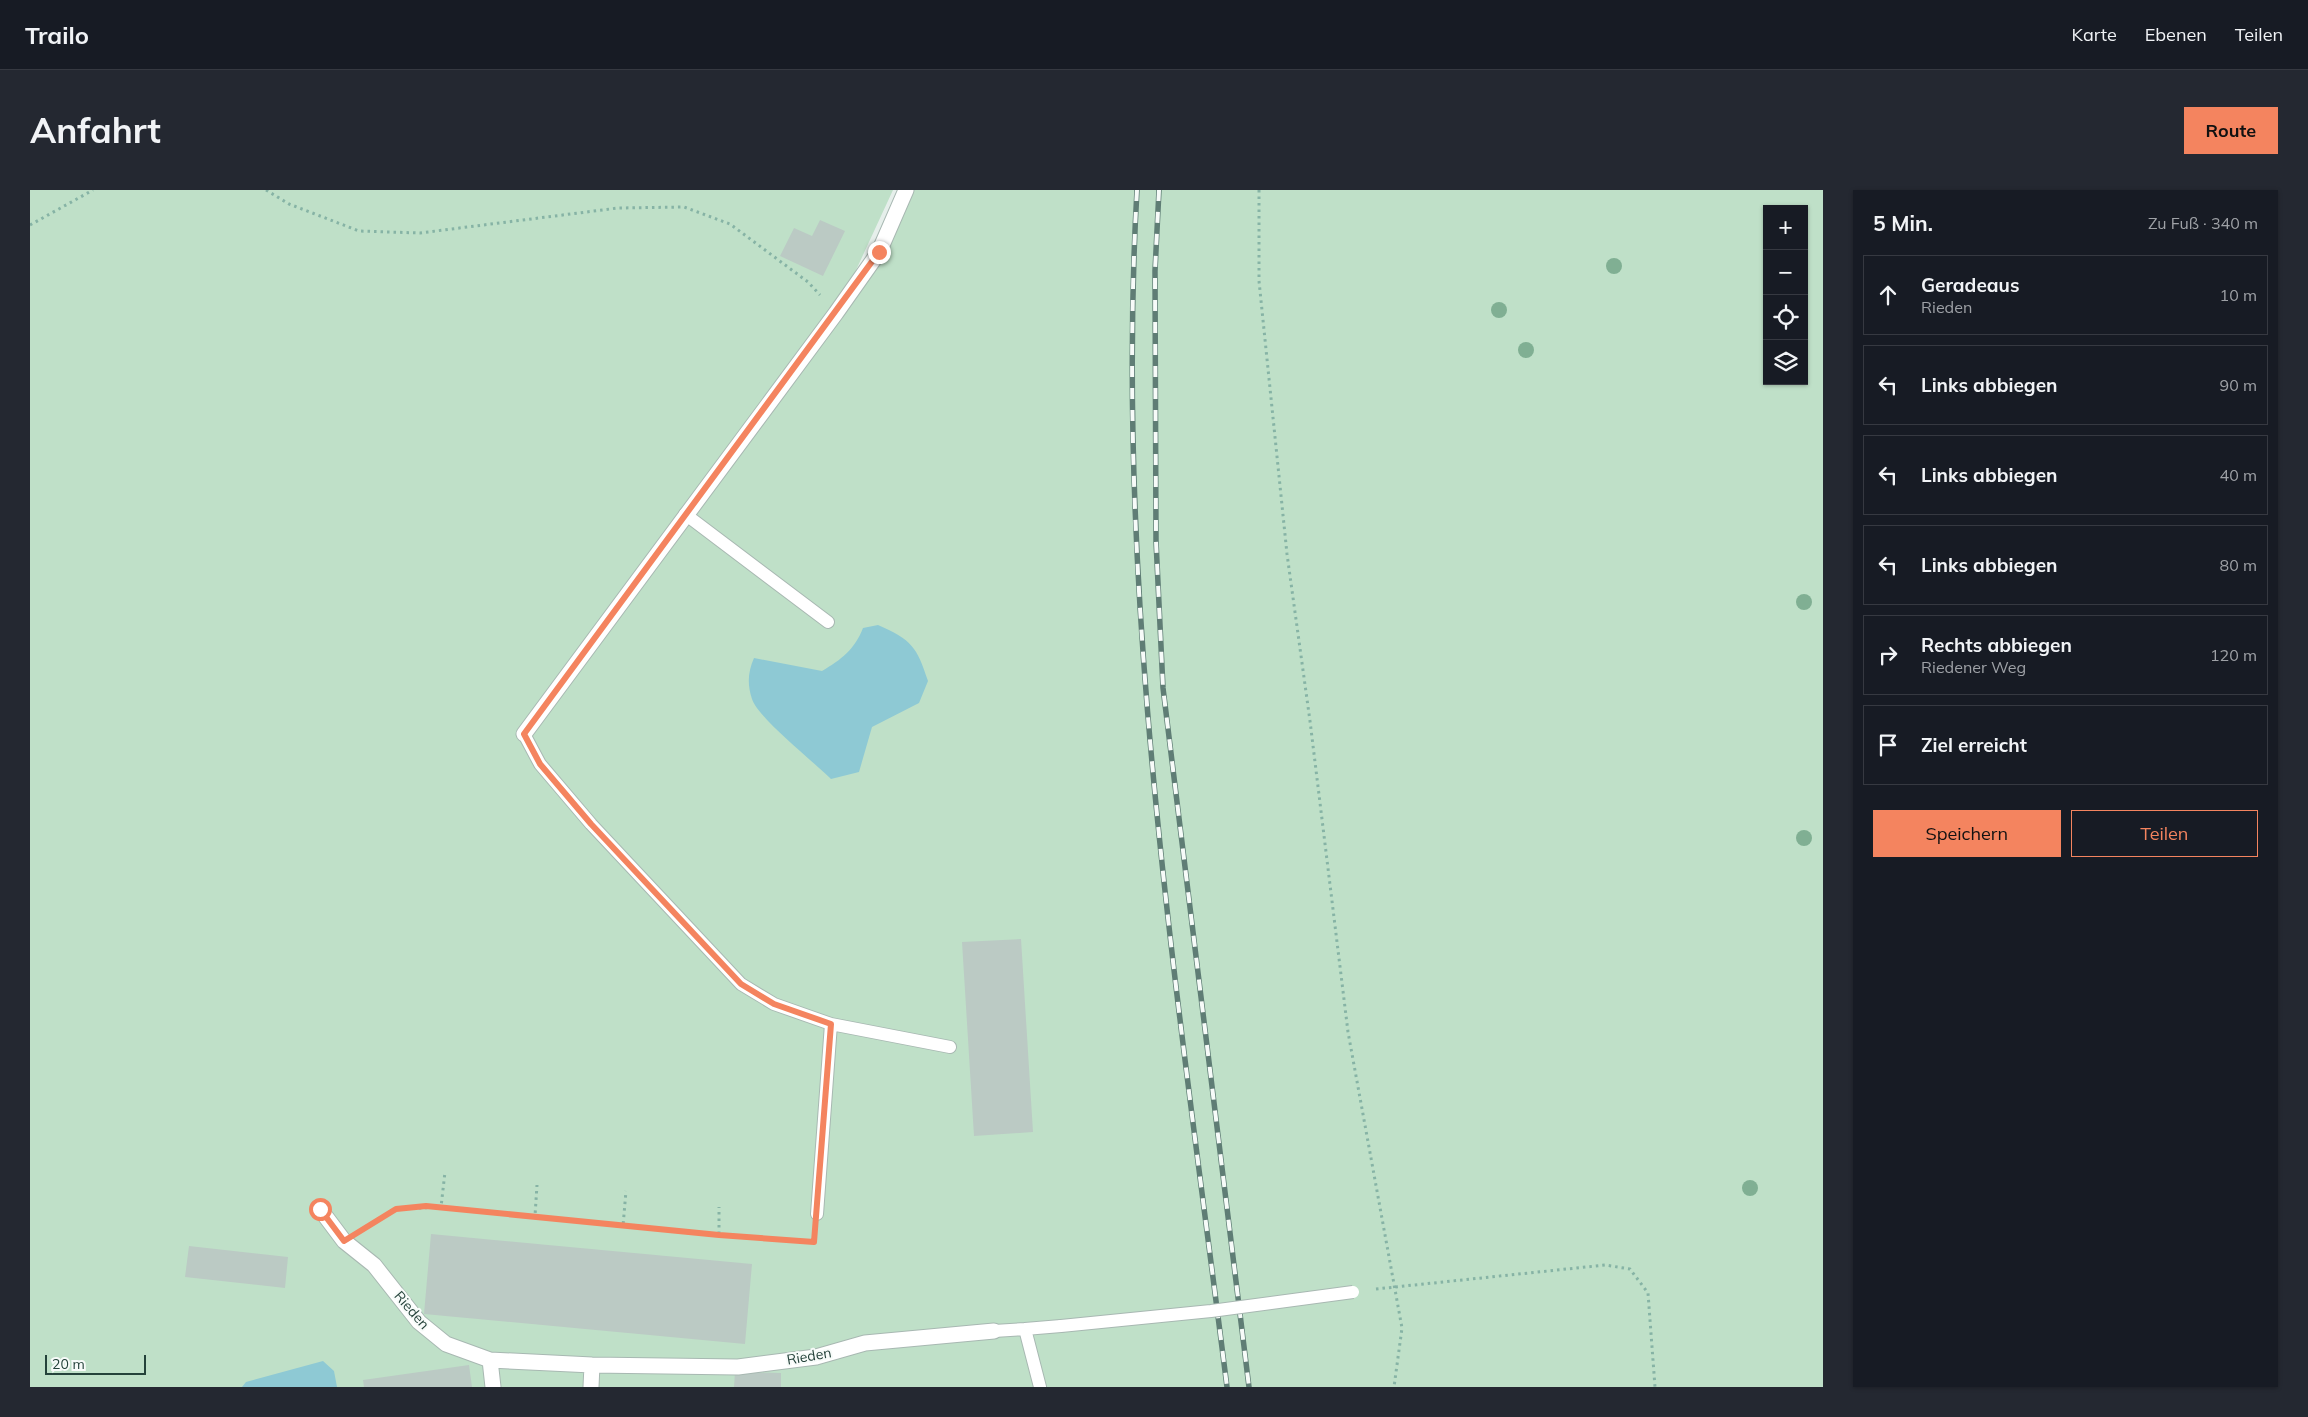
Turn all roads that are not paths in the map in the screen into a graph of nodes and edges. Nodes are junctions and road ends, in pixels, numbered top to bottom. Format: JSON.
{"nodes":[{"id":1,"x":906,"y":190,"type":"edge"},
{"id":2,"x":685,"y":514,"type":"junction"},
{"id":3,"x":828,"y":622,"type":"dead end"},
{"id":4,"x":524,"y":734,"type":"joint"},
{"id":5,"x":831,"y":1024,"type":"junction"},
{"id":6,"x":950,"y":1047,"type":"dead end"},
{"id":7,"x":320,"y":1209,"type":"dead end"},
{"id":8,"x":816,"y":1214,"type":"road end"},
{"id":9,"x":1353,"y":1292,"type":"road end"},
{"id":10,"x":1025,"y":1329,"type":"junction"},
{"id":11,"x":994,"y":1331,"type":"joint"},
{"id":12,"x":490,"y":1360,"type":"junction"},
{"id":13,"x":592,"y":1365,"type":"junction"},
{"id":14,"x":493,"y":1387,"type":"edge"},
{"id":15,"x":591,"y":1387,"type":"edge"},
{"id":16,"x":1040,"y":1387,"type":"edge"}],
"edges":[{"from":1,"to":2,"type":"street"},
{"from":2,"to":3,"type":"lane"},
{"from":2,"to":4,"type":"street"},
{"from":4,"to":5,"type":"lane"},
{"from":5,"to":6,"type":"lane"},
{"from":5,"to":8,"type":"lane"},
{"from":7,"to":12,"type":"street","name":"Rieden"},
{"from":9,"to":10,"type":"lane","name":"Rieden","bridge":true},
{"from":10,"to":11,"type":"lane","name":"Rieden"},
{"from":10,"to":16,"type":"lane"},
{"from":11,"to":13,"type":"street","name":"Rieden"},
{"from":12,"to":13,"type":"street","name":"Rieden"},
{"from":12,"to":14,"type":"street"},
{"from":13,"to":15,"type":"street"}]}
